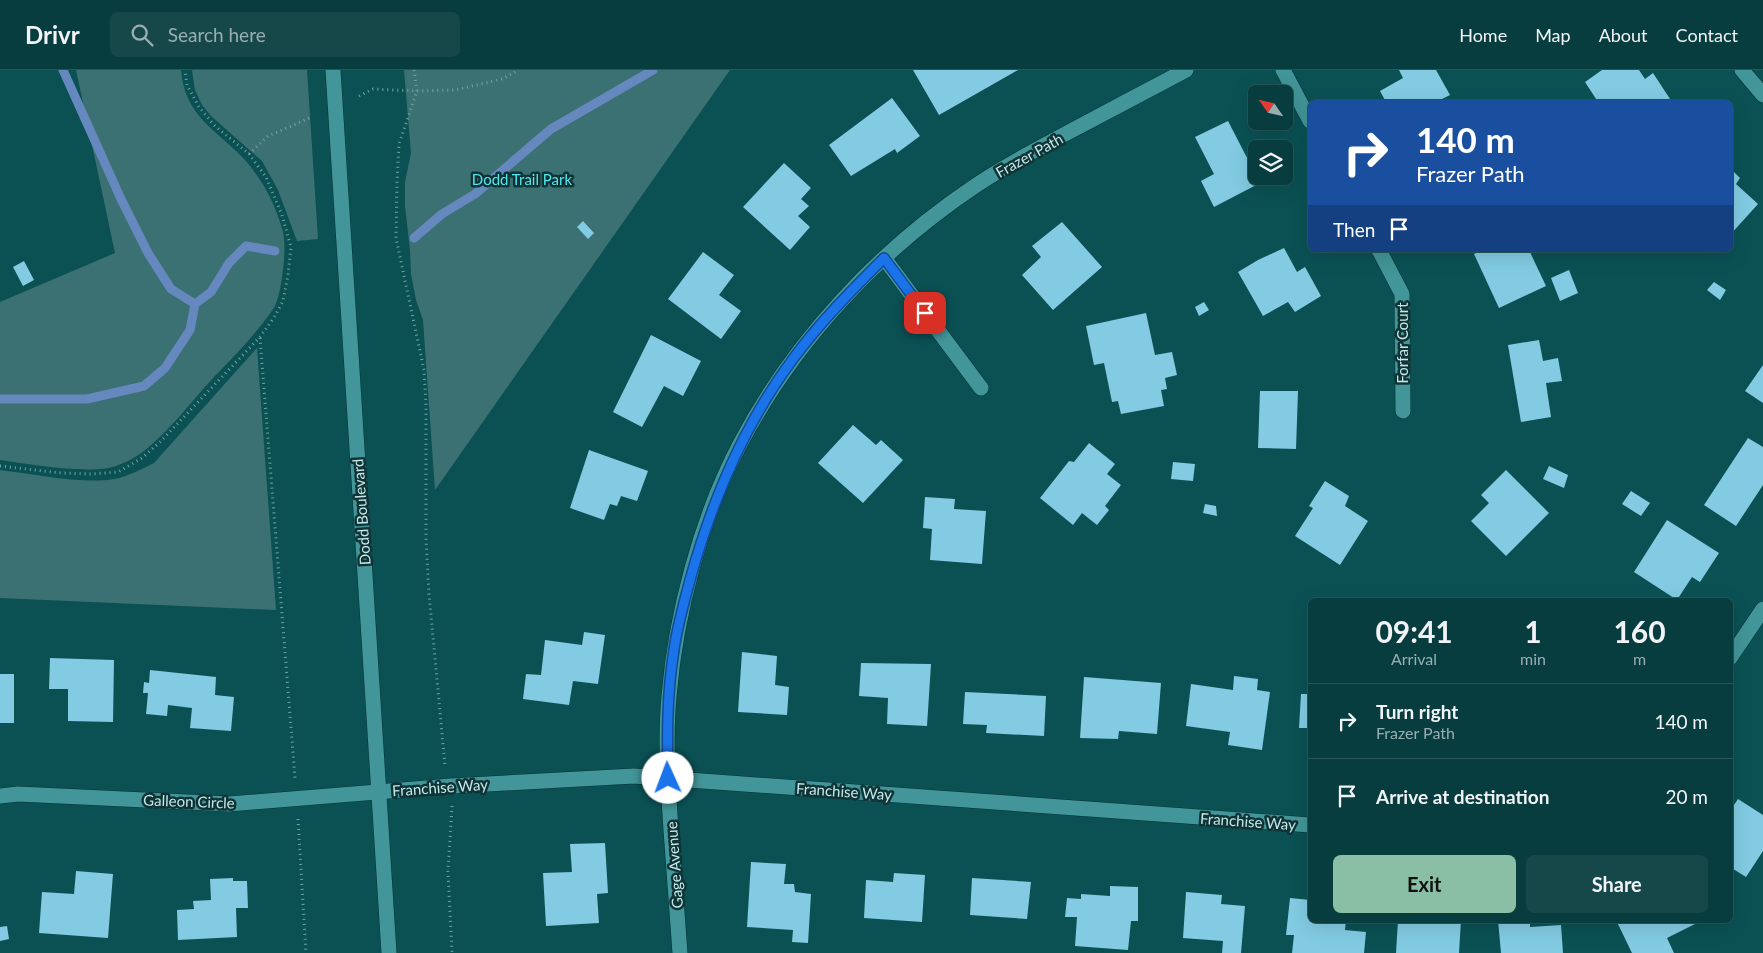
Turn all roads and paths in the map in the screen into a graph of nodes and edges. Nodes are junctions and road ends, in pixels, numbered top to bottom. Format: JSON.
{"nodes":[{"id":1,"x":185,"y":70,"type":"edge"},
{"id":2,"x":333,"y":70,"type":"edge"},
{"id":3,"x":414,"y":70,"type":"edge"},
{"id":4,"x":520,"y":70,"type":"edge"},
{"id":5,"x":1186,"y":70,"type":"edge"},
{"id":6,"x":1283,"y":70,"type":"edge"},
{"id":7,"x":1742,"y":70,"type":"edge"},
{"id":8,"x":417,"y":91,"type":"junction"},
{"id":9,"x":1763,"y":95,"type":"edge"},
{"id":10,"x":358,"y":96,"type":"dead end"},
{"id":11,"x":312,"y":117,"type":"dead end"},
{"id":12,"x":1308,"y":117,"type":"edge"},
{"id":13,"x":249,"y":154,"type":"junction"},
{"id":14,"x":1380,"y":252,"type":"edge"},
{"id":15,"x":884,"y":258,"type":"junction"},
{"id":16,"x":260,"y":337,"type":"junction"},
{"id":17,"x":981,"y":388,"type":"dead end"},
{"id":18,"x":1403,"y":411,"type":"dead end"},
{"id":19,"x":0,"y":466,"type":"edge"},
{"id":20,"x":1763,"y":609,"type":"edge"},
{"id":21,"x":1733,"y":654,"type":"edge"},
{"id":22,"x":668,"y":778,"type":"junction"},
{"id":23,"x":451,"y":786,"type":"junction"},
{"id":24,"x":378,"y":791,"type":"junction"},
{"id":25,"x":0,"y":796,"type":"edge"},
{"id":26,"x":297,"y":799,"type":"junction"},
{"id":27,"x":1308,"y":825,"type":"edge"},
{"id":28,"x":306,"y":953,"type":"edge"},
{"id":29,"x":389,"y":953,"type":"edge"},
{"id":30,"x":452,"y":953,"type":"edge"},
{"id":31,"x":680,"y":953,"type":"edge"}],
"edges":[{"from":1,"to":13,"type":"path"},
{"from":2,"to":24,"type":"street","name":"Dodd Boulevard"},
{"from":3,"to":8,"type":"path"},
{"from":4,"to":8,"type":"path"},
{"from":5,"to":15,"type":"street","name":"Frazer Path"},
{"from":6,"to":12,"type":"street"},
{"from":7,"to":9,"type":"street"},
{"from":8,"to":10,"type":"path"},
{"from":8,"to":23,"type":"path"},
{"from":11,"to":13,"type":"path"},
{"from":13,"to":16,"type":"path"},
{"from":14,"to":18,"type":"street","name":"Forfar Court"},
{"from":15,"to":17,"type":"street"},
{"from":15,"to":22,"type":"street","name":"Frazer Path"},
{"from":16,"to":19,"type":"path"},
{"from":16,"to":26,"type":"path"},
{"from":20,"to":21,"type":"street"},
{"from":22,"to":23,"type":"street","name":"Franchise Way"},
{"from":22,"to":27,"type":"street","name":"Franchise Way"},
{"from":22,"to":31,"type":"street","name":"Gage Avenue"},
{"from":23,"to":24,"type":"street","name":"Franchise Way"},
{"from":23,"to":30,"type":"path"},
{"from":24,"to":26,"type":"street","name":"Galleon Circle"},
{"from":24,"to":29,"type":"street","name":"Dodd Boulevard"},
{"from":25,"to":26,"type":"street","name":"Galleon Circle"},
{"from":26,"to":28,"type":"path"}]}
